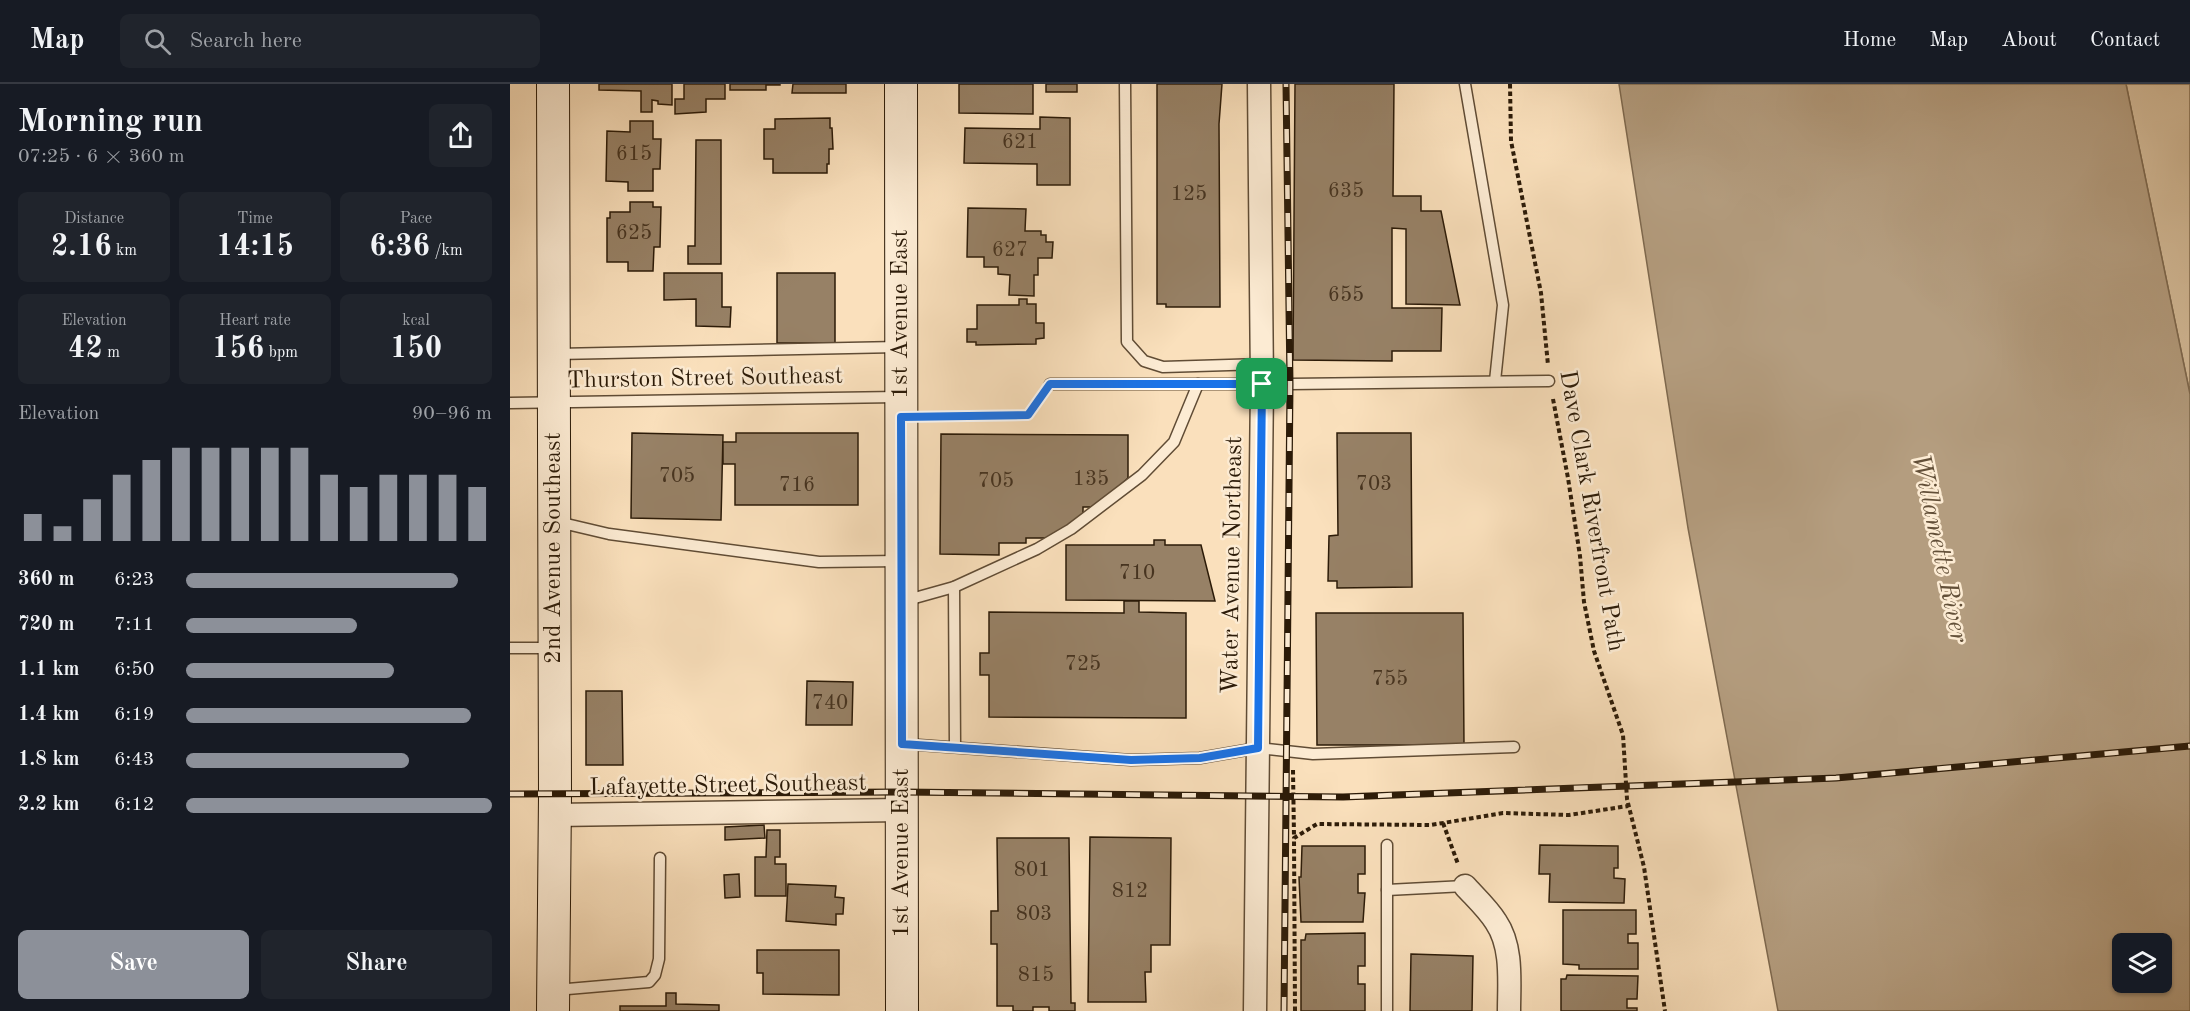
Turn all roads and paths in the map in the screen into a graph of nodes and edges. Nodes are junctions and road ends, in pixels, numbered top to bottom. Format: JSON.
{"nodes":[{"id":1,"x":553,"y":84,"type":"edge"},
{"id":2,"x":901,"y":84,"type":"edge"},
{"id":3,"x":1125,"y":84,"type":"edge"},
{"id":4,"x":1259,"y":84,"type":"edge"},
{"id":5,"x":1465,"y":84,"type":"edge"},
{"id":6,"x":1510,"y":84,"type":"edge"},
{"id":7,"x":901,"y":347,"type":"junction"},
{"id":8,"x":555,"y":354,"type":"junction"},
{"id":9,"x":1262,"y":374,"type":"junction"},
{"id":10,"x":1495,"y":381,"type":"junction"},
{"id":11,"x":1549,"y":381,"type":"junction"},
{"id":12,"x":1050,"y":384,"type":"joint"},
{"id":13,"x":1198,"y":384,"type":"junction"},
{"id":14,"x":510,"y":403,"type":"edge"},
{"id":15,"x":554,"y":403,"type":"junction"},
{"id":16,"x":901,"y":407,"type":"junction"},
{"id":17,"x":554,"y":521,"type":"junction"},
{"id":18,"x":901,"y":561,"type":"junction"},
{"id":19,"x":954,"y":587,"type":"junction"},
{"id":20,"x":901,"y":602,"type":"junction"},
{"id":21,"x":510,"y":648,"type":"edge"},
{"id":22,"x":555,"y":648,"type":"junction"},
{"id":23,"x":902,"y":744,"type":"junction"},
{"id":24,"x":955,"y":747,"type":"junction"},
{"id":25,"x":1514,"y":747,"type":"dead end"},
{"id":26,"x":1258,"y":748,"type":"junction"},
{"id":27,"x":1293,"y":752,"type":"junction"},
{"id":28,"x":901,"y":810,"type":"junction"},
{"id":29,"x":555,"y":815,"type":"junction"},
{"id":30,"x":1443,"y":823,"type":"dead end"},
{"id":31,"x":1294,"y":838,"type":"dead end"},
{"id":32,"x":1387,"y":845,"type":"dead end"},
{"id":33,"x":660,"y":858,"type":"dead end"},
{"id":34,"x":1465,"y":885,"type":"junction"},
{"id":35,"x":1387,"y":891,"type":"junction"},
{"id":36,"x":553,"y":1000,"type":"edge"},
{"id":37,"x":902,"y":1011,"type":"edge"},
{"id":38,"x":1255,"y":1011,"type":"edge"},
{"id":39,"x":1387,"y":1011,"type":"edge"},
{"id":40,"x":1509,"y":1011,"type":"edge"},
{"id":41,"x":1665,"y":1011,"type":"edge"}],
"edges":[{"from":1,"to":8,"type":"main road","name":"2nd Avenue Southeast"},
{"from":2,"to":7,"type":"main road","name":"1st Avenue East"},
{"from":3,"to":9,"type":"lane"},
{"from":4,"to":9,"type":"street","name":"Water Avenue Northeast"},
{"from":5,"to":10,"type":"lane"},
{"from":6,"to":11,"type":"path","name":"Dave Clark Riverfront Path"},
{"from":7,"to":8,"type":"lane","name":"Thurston Street Southeast"},
{"from":7,"to":16,"type":"main road","name":"1st Avenue East"},
{"from":8,"to":15,"type":"main road","name":"2nd Avenue Southeast"},
{"from":9,"to":10,"type":"lane"},
{"from":9,"to":13,"type":"lane"},
{"from":9,"to":26,"type":"street","name":"Water Avenue Northeast"},
{"from":10,"to":11,"type":"lane"},
{"from":11,"to":41,"type":"path","name":"Dave Clark Riverfront Path"},
{"from":12,"to":13,"type":"lane"},
{"from":12,"to":16,"type":"path"},
{"from":13,"to":19,"type":"lane"},
{"from":14,"to":15,"type":"lane","name":"Thurston Street Southeast"},
{"from":15,"to":16,"type":"lane","name":"Thurston Street Southeast"},
{"from":15,"to":17,"type":"main road","name":"2nd Avenue Southeast"},
{"from":16,"to":18,"type":"main road","name":"1st Avenue East"},
{"from":17,"to":18,"type":"lane"},
{"from":17,"to":22,"type":"main road","name":"2nd Avenue Southeast"},
{"from":18,"to":20,"type":"main road","name":"1st Avenue East"},
{"from":19,"to":20,"type":"lane"},
{"from":19,"to":24,"type":"lane"},
{"from":20,"to":23,"type":"main road","name":"1st Avenue East"},
{"from":21,"to":22,"type":"lane"},
{"from":22,"to":29,"type":"main road","name":"2nd Avenue Southeast"},
{"from":23,"to":24,"type":"lane"},
{"from":23,"to":28,"type":"main road","name":"1st Avenue East"},
{"from":24,"to":26,"type":"lane"},
{"from":25,"to":27,"type":"lane"},
{"from":26,"to":27,"type":"lane"},
{"from":26,"to":38,"type":"street","name":"Water Avenue Northeast"},
{"from":27,"to":31,"type":"path"},
{"from":28,"to":29,"type":"street","name":"Lafayette Street Southeast"},
{"from":28,"to":37,"type":"main road","name":"1st Avenue East"},
{"from":29,"to":36,"type":"main road","name":"2nd Avenue Southeast"},
{"from":30,"to":34,"type":"path"},
{"from":32,"to":35,"type":"lane"},
{"from":33,"to":36,"type":"lane"},
{"from":34,"to":35,"type":"lane"},
{"from":34,"to":40,"type":"street"},
{"from":35,"to":39,"type":"lane"}]}
